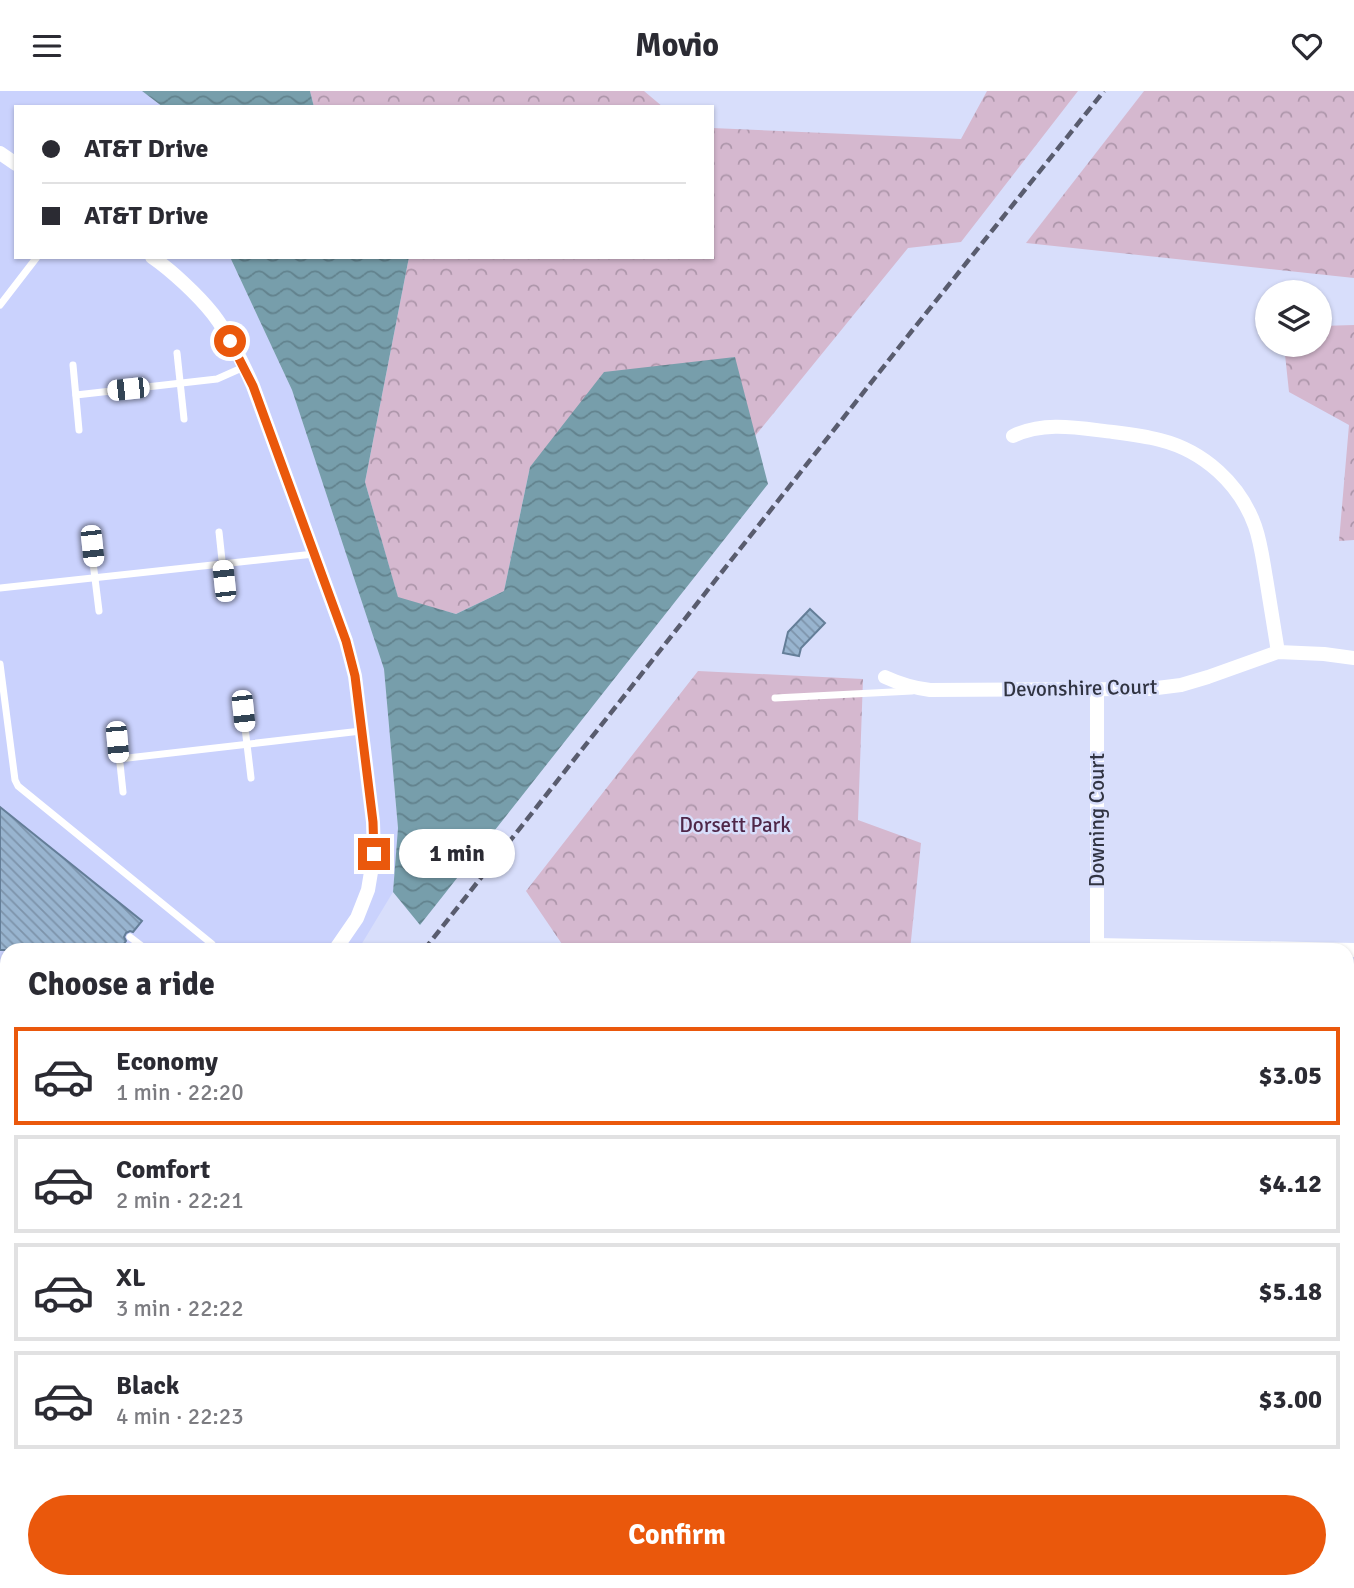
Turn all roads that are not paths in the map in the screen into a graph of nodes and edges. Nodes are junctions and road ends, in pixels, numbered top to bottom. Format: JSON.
{"nodes":[{"id":1,"x":35,"y":259,"type":"edge"},
{"id":2,"x":154,"y":259,"type":"edge"},
{"id":3,"x":0,"y":305,"type":"edge"},
{"id":4,"x":177,"y":353,"type":"dead end"},
{"id":5,"x":73,"y":365,"type":"dead end"},
{"id":6,"x":244,"y":366,"type":"junction"},
{"id":7,"x":180,"y":383,"type":"junction"},
{"id":8,"x":76,"y":395,"type":"junction"},
{"id":9,"x":184,"y":419,"type":"dead end"},
{"id":10,"x":79,"y":430,"type":"dead end"},
{"id":11,"x":1013,"y":436,"type":"dead end"},
{"id":12,"x":219,"y":532,"type":"dead end"},
{"id":13,"x":92,"y":546,"type":"dead end"},
{"id":14,"x":314,"y":554,"type":"junction"},
{"id":15,"x":223,"y":564,"type":"junction"},
{"id":16,"x":95,"y":578,"type":"junction"},
{"id":17,"x":0,"y":588,"type":"edge"},
{"id":18,"x":226,"y":597,"type":"dead end"},
{"id":19,"x":99,"y":611,"type":"dead end"},
{"id":20,"x":1278,"y":652,"type":"junction"},
{"id":21,"x":1354,"y":658,"type":"edge"},
{"id":22,"x":0,"y":664,"type":"edge"},
{"id":23,"x":885,"y":677,"type":"dead end"},
{"id":24,"x":1097,"y":689,"type":"junction"},
{"id":25,"x":930,"y":690,"type":"junction"},
{"id":26,"x":2,"y":696,"type":"edge"},
{"id":27,"x":775,"y":698,"type":"dead end"},
{"id":28,"x":243,"y":711,"type":"dead end"},
{"id":29,"x":116,"y":726,"type":"dead end"},
{"id":30,"x":362,"y":731,"type":"junction"},
{"id":31,"x":247,"y":744,"type":"junction"},
{"id":32,"x":119,"y":759,"type":"junction"},
{"id":33,"x":251,"y":778,"type":"dead end"},
{"id":34,"x":123,"y":792,"type":"dead end"},
{"id":35,"x":130,"y":937,"type":"dead end"},
{"id":36,"x":138,"y":943,"type":"edge"},
{"id":37,"x":211,"y":943,"type":"edge"},
{"id":38,"x":340,"y":943,"type":"edge"},
{"id":39,"x":1097,"y":943,"type":"edge"}],
"edges":[{"from":1,"to":3,"type":"lane"},
{"from":2,"to":6,"type":"street"},
{"from":4,"to":7,"type":"lane"},
{"from":5,"to":8,"type":"lane"},
{"from":6,"to":7,"type":"lane"},
{"from":6,"to":14,"type":"street"},
{"from":7,"to":8,"type":"lane"},
{"from":7,"to":9,"type":"lane"},
{"from":8,"to":10,"type":"lane"},
{"from":11,"to":20,"type":"street"},
{"from":12,"to":15,"type":"lane"},
{"from":13,"to":16,"type":"lane"},
{"from":14,"to":15,"type":"lane"},
{"from":14,"to":30,"type":"street"},
{"from":15,"to":16,"type":"lane"},
{"from":15,"to":18,"type":"lane"},
{"from":16,"to":17,"type":"lane"},
{"from":16,"to":19,"type":"lane"},
{"from":20,"to":21,"type":"street","name":"Devonshire Court"},
{"from":20,"to":24,"type":"street","name":"Devonshire Court"},
{"from":22,"to":26,"type":"lane"},
{"from":23,"to":25,"type":"street","name":"Devonshire Court"},
{"from":24,"to":25,"type":"street","name":"Devonshire Court"},
{"from":24,"to":39,"type":"street","name":"Downing Court"},
{"from":25,"to":27,"type":"lane"},
{"from":26,"to":37,"type":"lane"},
{"from":28,"to":31,"type":"lane"},
{"from":29,"to":32,"type":"lane"},
{"from":30,"to":31,"type":"lane"},
{"from":30,"to":38,"type":"street"},
{"from":31,"to":32,"type":"lane"},
{"from":31,"to":33,"type":"lane"},
{"from":32,"to":34,"type":"lane"},
{"from":35,"to":36,"type":"lane"}]}
